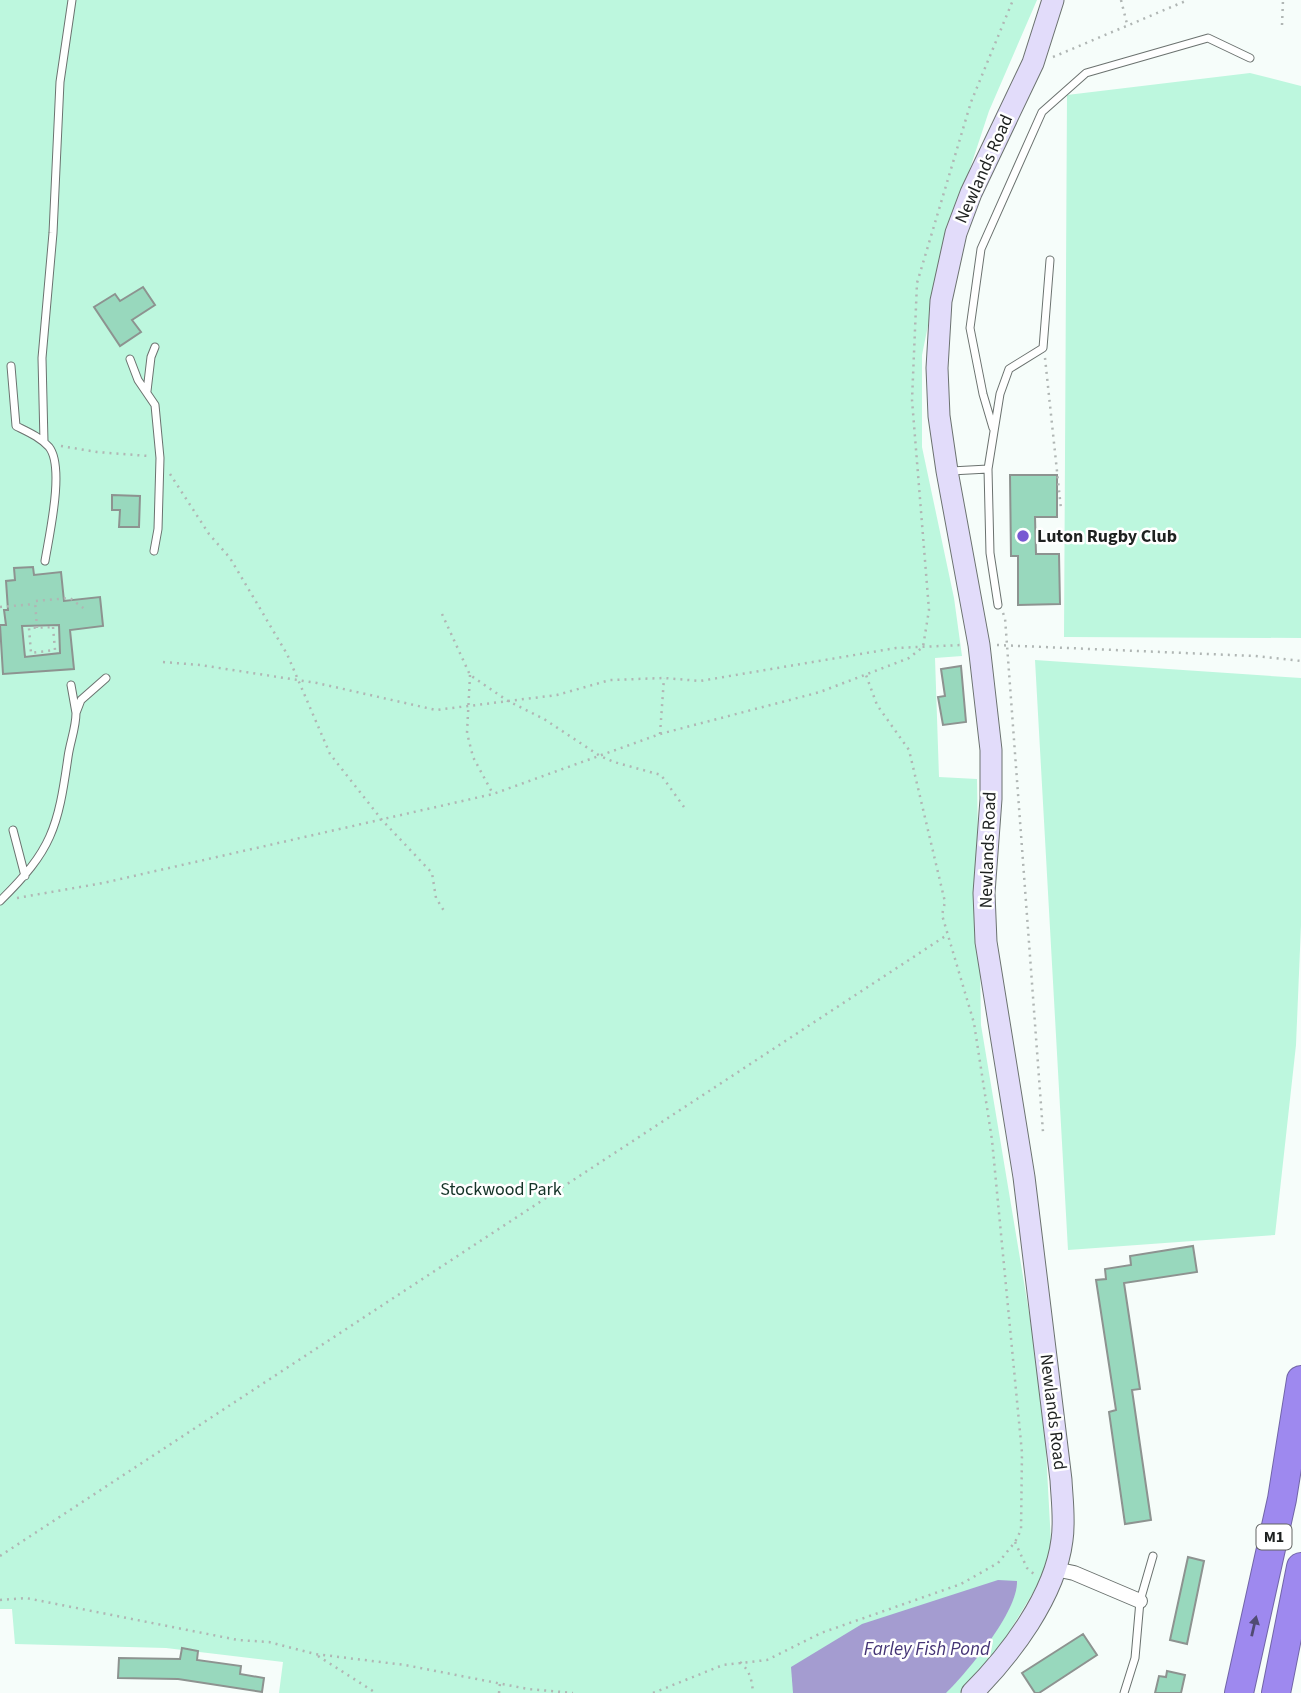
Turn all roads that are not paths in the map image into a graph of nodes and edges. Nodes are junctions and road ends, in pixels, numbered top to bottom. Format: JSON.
{"nodes":[{"id":1,"x":72,"y":0,"type":"edge"},
{"id":2,"x":1053,"y":0,"type":"edge"},
{"id":3,"x":1250,"y":58,"type":"dead end"},
{"id":4,"x":1050,"y":260,"type":"dead end"},
{"id":5,"x":155,"y":347,"type":"dead end"},
{"id":6,"x":130,"y":359,"type":"dead end"},
{"id":7,"x":11,"y":366,"type":"dead end"},
{"id":8,"x":147,"y":392,"type":"junction"},
{"id":9,"x":993,"y":428,"type":"junction"},
{"id":10,"x":44,"y":442,"type":"junction"},
{"id":11,"x":988,"y":469,"type":"junction"},
{"id":12,"x":947,"y":471,"type":"junction"},
{"id":13,"x":154,"y":551,"type":"dead end"},
{"id":14,"x":44,"y":561,"type":"dead end"},
{"id":15,"x":998,"y":605,"type":"road end"},
{"id":16,"x":106,"y":678,"type":"dead end"},
{"id":17,"x":71,"y":685,"type":"dead end"},
{"id":18,"x":76,"y":713,"type":"junction"},
{"id":19,"x":13,"y":830,"type":"dead end"},
{"id":20,"x":25,"y":876,"type":"junction"},
{"id":21,"x":0,"y":901,"type":"edge"},
{"id":22,"x":1301,"y":1380,"type":"edge"},
{"id":23,"x":1153,"y":1556,"type":"dead end"},
{"id":24,"x":1301,"y":1567,"type":"edge"},
{"id":25,"x":1051,"y":1578,"type":"junction"},
{"id":26,"x":1140,"y":1601,"type":"junction"},
{"id":27,"x":972,"y":1693,"type":"edge"},
{"id":28,"x":1124,"y":1693,"type":"edge"},
{"id":29,"x":1239,"y":1693,"type":"edge"},
{"id":30,"x":1276,"y":1693,"type":"edge"}],
"edges":[{"from":1,"to":10,"type":"lane"},
{"from":2,"to":12,"type":"main road","name":"Newlands Road"},
{"from":3,"to":9,"type":"lane"},
{"from":4,"to":9,"type":"lane"},
{"from":5,"to":8,"type":"lane"},
{"from":6,"to":8,"type":"lane"},
{"from":7,"to":10,"type":"lane"},
{"from":8,"to":13,"type":"lane"},
{"from":9,"to":11,"type":"lane"},
{"from":10,"to":14,"type":"lane"},
{"from":11,"to":12,"type":"lane"},
{"from":11,"to":15,"type":"lane"},
{"from":12,"to":25,"type":"main road","name":"Newlands Road"},
{"from":16,"to":18,"type":"lane"},
{"from":17,"to":18,"type":"lane"},
{"from":18,"to":20,"type":"lane"},
{"from":19,"to":20,"type":"lane"},
{"from":20,"to":21,"type":"lane"},
{"from":29,"to":22,"type":"highway","number":"M1","one_way":true},
{"from":23,"to":26,"type":"lane"},
{"from":24,"to":30,"type":"highway","number":"M1"},
{"from":25,"to":26,"type":"street"},
{"from":25,"to":27,"type":"main road","name":"Newlands Road"},
{"from":26,"to":28,"type":"lane"}]}
